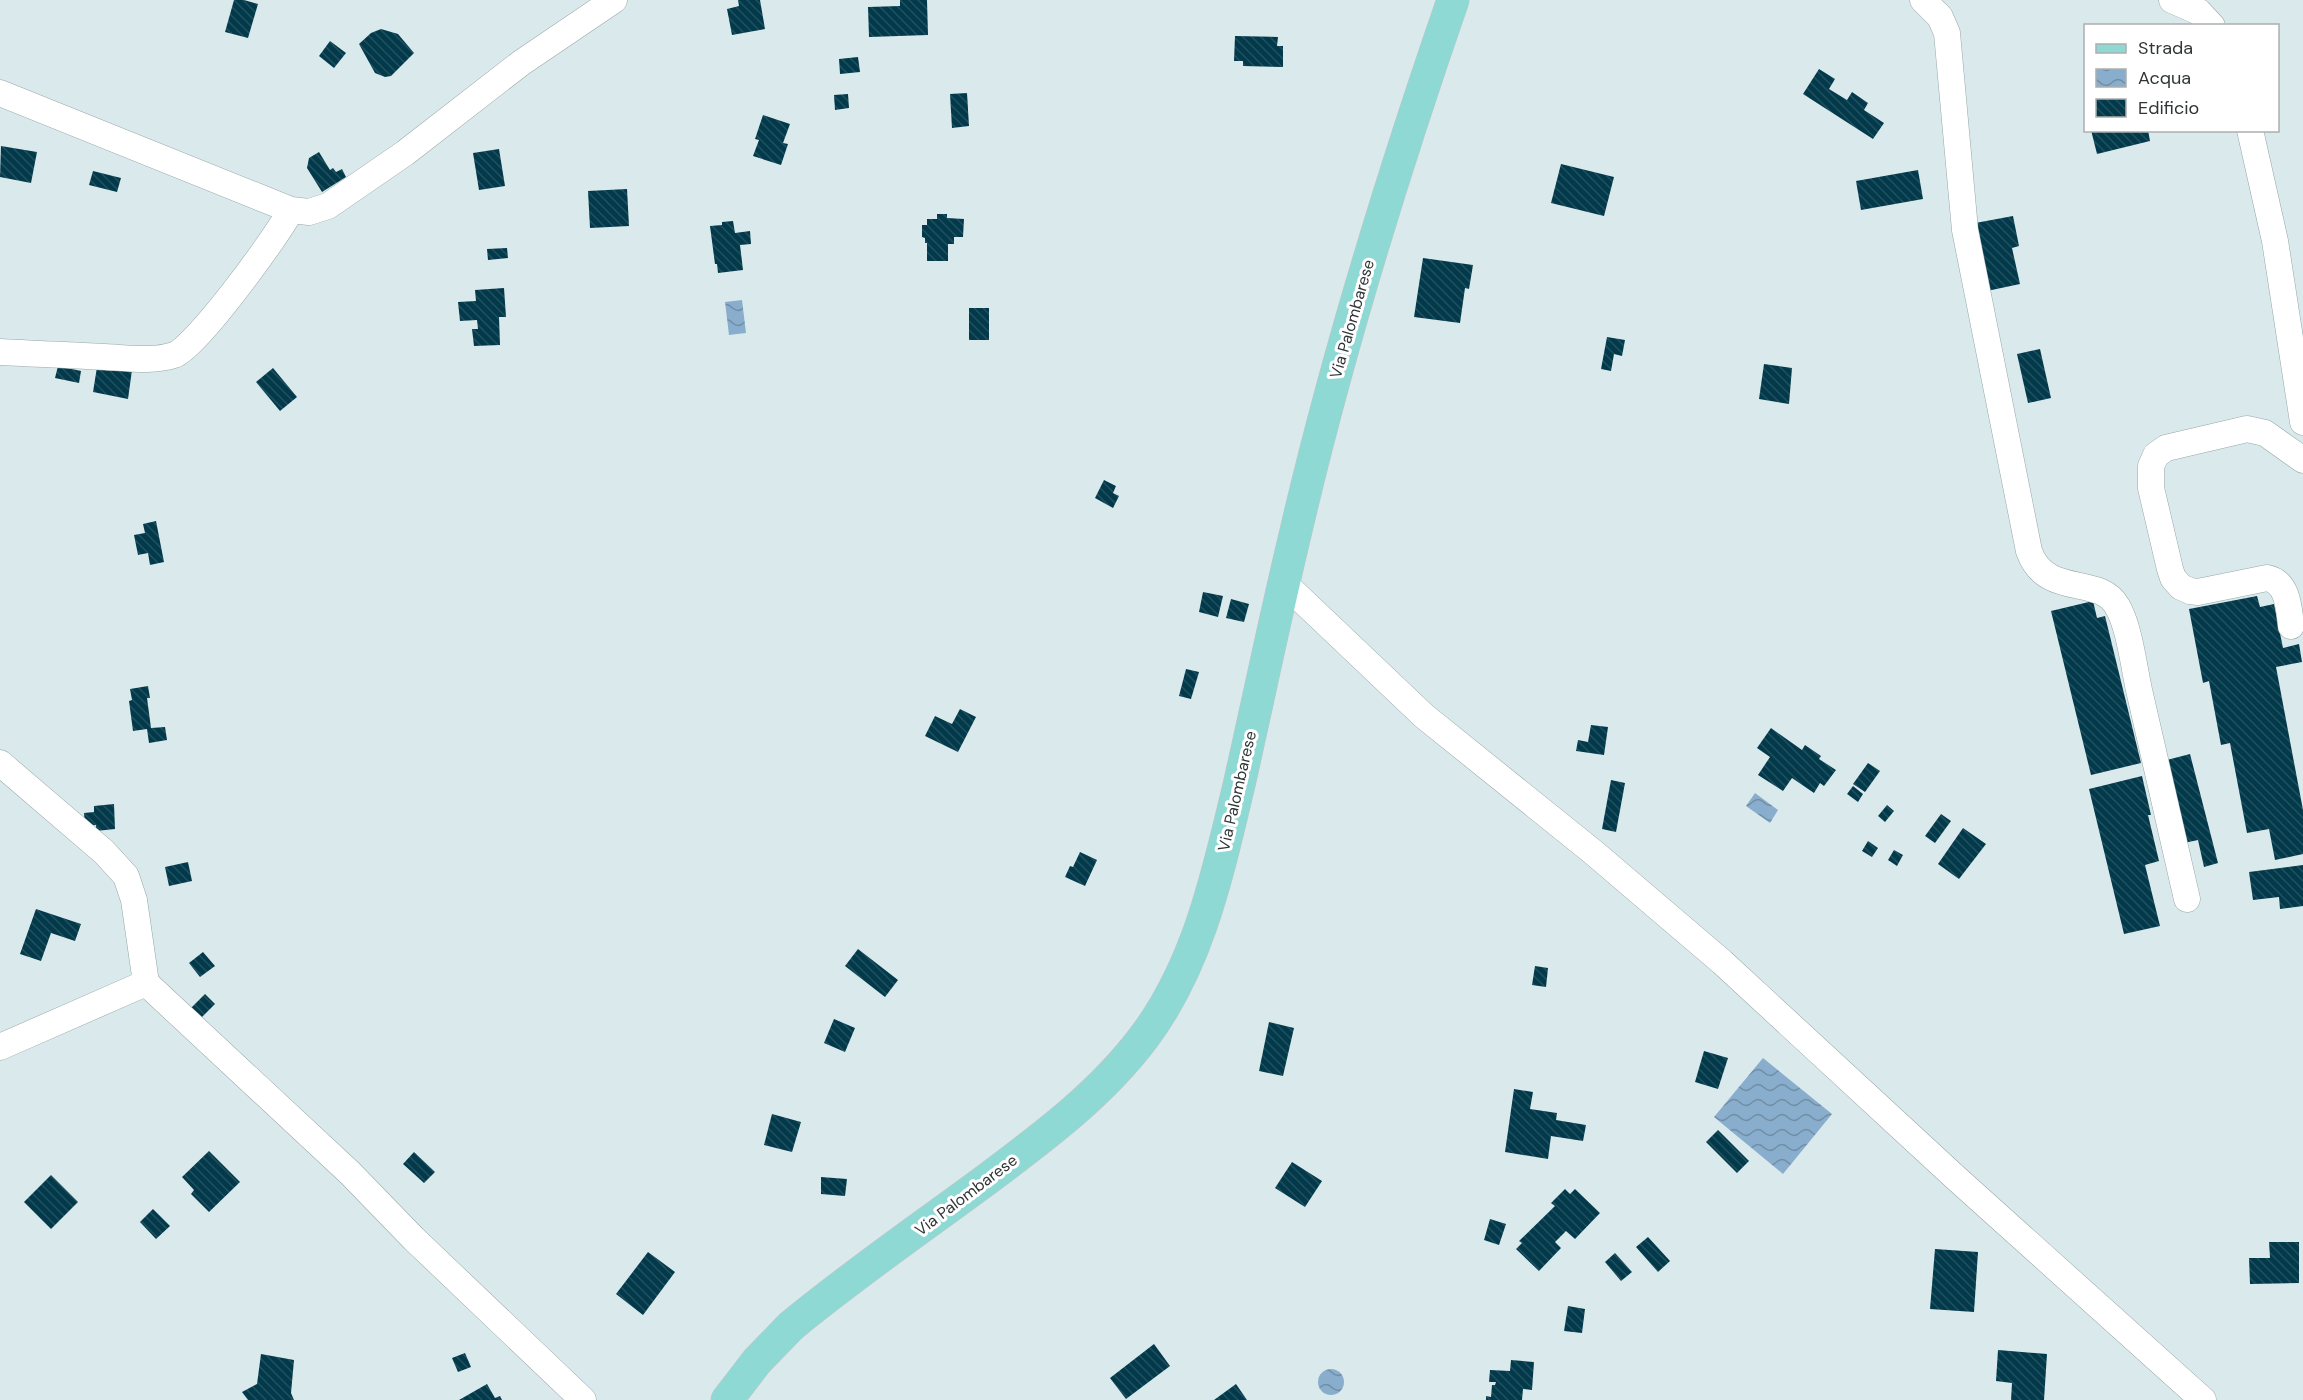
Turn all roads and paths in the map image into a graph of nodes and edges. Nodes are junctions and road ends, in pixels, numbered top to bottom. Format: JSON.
{"nodes":[{"id":1,"x":614,"y":0,"type":"edge"},
{"id":2,"x":1453,"y":0,"type":"edge"},
{"id":3,"x":1923,"y":0,"type":"edge"},
{"id":4,"x":2172,"y":0,"type":"edge"},
{"id":5,"x":2210,"y":24,"type":"edge"},
{"id":6,"x":0,"y":93,"type":"edge"},
{"id":7,"x":2250,"y":132,"type":"edge"},
{"id":8,"x":291,"y":210,"type":"junction"},
{"id":9,"x":0,"y":352,"type":"edge"},
{"id":10,"x":2303,"y":422,"type":"edge"},
{"id":11,"x":2303,"y":460,"type":"edge"},
{"id":12,"x":1284,"y":583,"type":"junction"},
{"id":13,"x":2291,"y":626,"type":"dead end"},
{"id":14,"x":0,"y":763,"type":"edge"},
{"id":15,"x":2187,"y":900,"type":"dead end"},
{"id":16,"x":146,"y":984,"type":"junction"},
{"id":17,"x":0,"y":1047,"type":"edge"},
{"id":18,"x":584,"y":1400,"type":"edge"},
{"id":19,"x":727,"y":1400,"type":"edge"},
{"id":20,"x":2203,"y":1400,"type":"edge"}],
"edges":[{"from":1,"to":8,"type":"street"},
{"from":2,"to":12,"type":"main road","name":"Via Palombarese"},
{"from":3,"to":15,"type":"street"},
{"from":4,"to":5,"type":"street"},
{"from":6,"to":8,"type":"street"},
{"from":7,"to":10,"type":"street"},
{"from":8,"to":9,"type":"street"},
{"from":11,"to":13,"type":"street"},
{"from":12,"to":19,"type":"main road","name":"Via Palombarese"},
{"from":12,"to":20,"type":"street"},
{"from":14,"to":16,"type":"street"},
{"from":16,"to":17,"type":"street"},
{"from":16,"to":18,"type":"street"}]}
